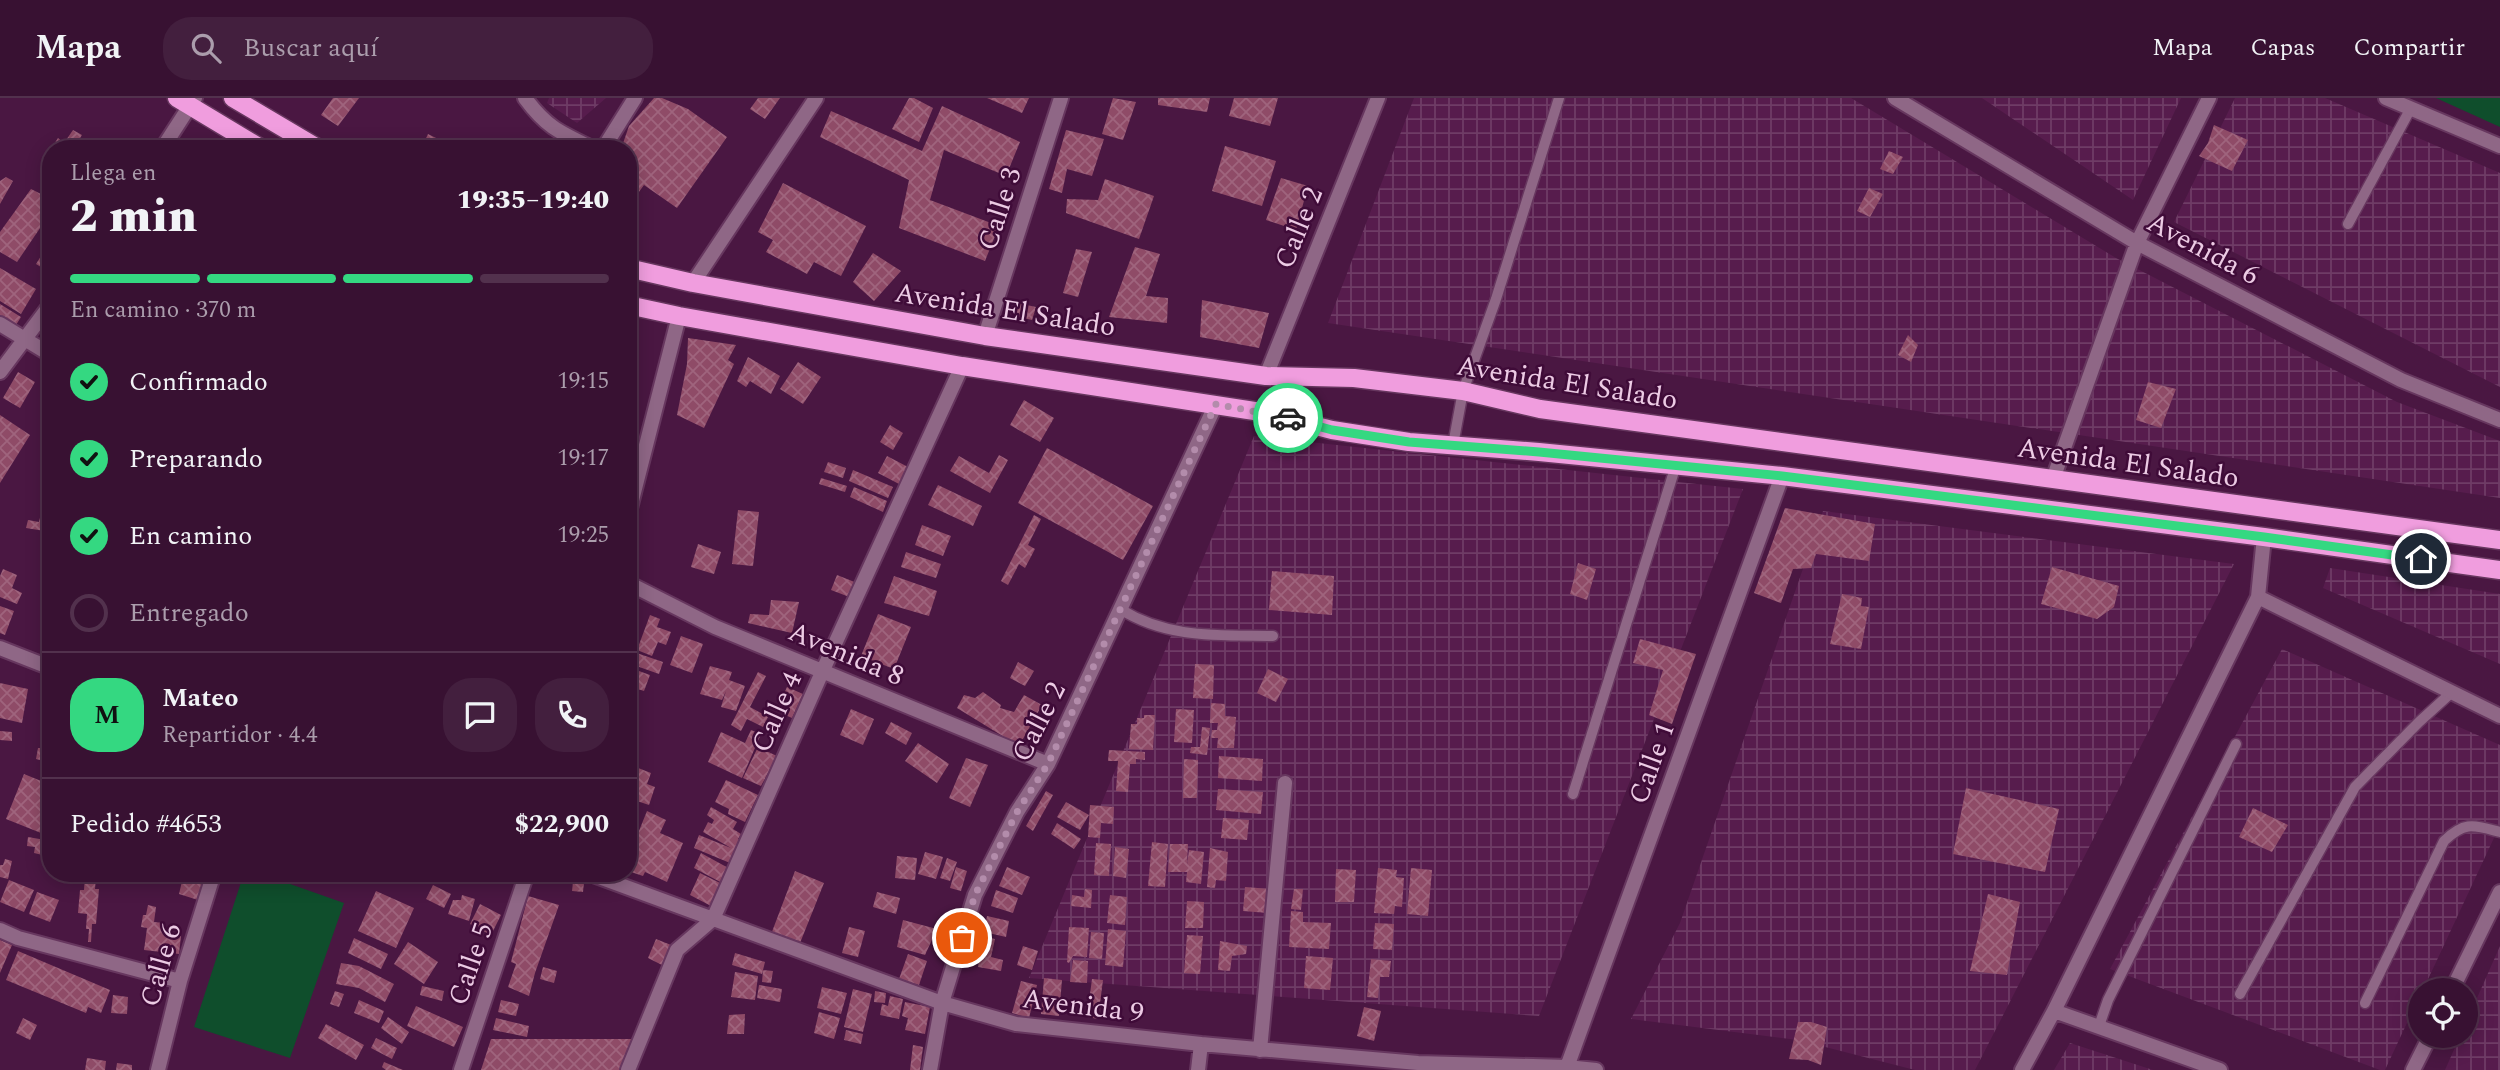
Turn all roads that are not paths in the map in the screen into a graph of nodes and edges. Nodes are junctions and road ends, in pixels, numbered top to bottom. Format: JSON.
{"nodes":[{"id":1,"x":233,"y":98,"type":"edge"},
{"id":2,"x":525,"y":98,"type":"edge"},
{"id":3,"x":635,"y":98,"type":"edge"},
{"id":4,"x":816,"y":98,"type":"edge"},
{"id":5,"x":1061,"y":98,"type":"edge"},
{"id":6,"x":1378,"y":98,"type":"edge"},
{"id":7,"x":1559,"y":98,"type":"edge"},
{"id":8,"x":1895,"y":98,"type":"edge"},
{"id":9,"x":2209,"y":98,"type":"edge"},
{"id":10,"x":2386,"y":98,"type":"edge"},
{"id":11,"x":187,"y":100,"type":"edge"},
{"id":12,"x":2411,"y":108,"type":"junction"},
{"id":13,"x":167,"y":140,"type":"edge"},
{"id":14,"x":248,"y":140,"type":"edge"},
{"id":15,"x":304,"y":140,"type":"edge"},
{"id":16,"x":575,"y":140,"type":"edge"},
{"id":17,"x":609,"y":140,"type":"edge"},
{"id":18,"x":2500,"y":146,"type":"edge"},
{"id":19,"x":2348,"y":224,"type":"dead end"},
{"id":20,"x":2137,"y":243,"type":"junction"},
{"id":21,"x":637,"y":270,"type":"edge"},
{"id":22,"x":693,"y":283,"type":"junction"},
{"id":23,"x":637,"y":307,"type":"edge"},
{"id":24,"x":42,"y":316,"type":"edge"},
{"id":25,"x":679,"y":316,"type":"junction"},
{"id":26,"x":0,"y":324,"type":"edge"},
{"id":27,"x":985,"y":336,"type":"junction"},
{"id":28,"x":25,"y":340,"type":"junction"},
{"id":29,"x":42,"y":350,"type":"edge"},
{"id":30,"x":962,"y":366,"type":"junction"},
{"id":31,"x":0,"y":372,"type":"edge"},
{"id":32,"x":1266,"y":376,"type":"junction"},
{"id":33,"x":1462,"y":391,"type":"junction"},
{"id":34,"x":1216,"y":404,"type":"junction"},
{"id":35,"x":2500,"y":421,"type":"edge"},
{"id":36,"x":1453,"y":445,"type":"junction"},
{"id":37,"x":1676,"y":466,"type":"junction"},
{"id":38,"x":1782,"y":476,"type":"junction"},
{"id":39,"x":2053,"y":479,"type":"junction"},
{"id":40,"x":637,"y":481,"type":"edge"},
{"id":41,"x":2264,"y":537,"type":"junction"},
{"id":42,"x":2500,"y":540,"type":"edge"},
{"id":43,"x":2500,"y":570,"type":"edge"},
{"id":44,"x":637,"y":588,"type":"edge"},
{"id":45,"x":2258,"y":597,"type":"junction"},
{"id":46,"x":1120,"y":609,"type":"junction"},
{"id":47,"x":1273,"y":636,"type":"dead end"},
{"id":48,"x":0,"y":648,"type":"edge"},
{"id":49,"x":42,"y":664,"type":"edge"},
{"id":50,"x":823,"y":670,"type":"junction"},
{"id":51,"x":2452,"y":692,"type":"junction"},
{"id":52,"x":2500,"y":716,"type":"edge"},
{"id":53,"x":2236,"y":744,"type":"dead end"},
{"id":54,"x":1048,"y":764,"type":"junction"},
{"id":55,"x":1285,"y":783,"type":"dead end"},
{"id":56,"x":1573,"y":794,"type":"dead end"},
{"id":57,"x":2500,"y":832,"type":"edge"},
{"id":58,"x":211,"y":882,"type":"edge"},
{"id":59,"x":524,"y":882,"type":"edge"},
{"id":60,"x":612,"y":882,"type":"edge"},
{"id":61,"x":2500,"y":892,"type":"edge"},
{"id":62,"x":713,"y":919,"type":"junction"},
{"id":63,"x":0,"y":930,"type":"edge"},
{"id":64,"x":2458,"y":978,"type":"edge"},
{"id":65,"x":180,"y":981,"type":"junction"},
{"id":66,"x":2240,"y":994,"type":"dead end"},
{"id":67,"x":942,"y":1003,"type":"junction"},
{"id":68,"x":2365,"y":1003,"type":"dead end"},
{"id":69,"x":2054,"y":1011,"type":"junction"},
{"id":70,"x":2099,"y":1026,"type":"junction"},
{"id":71,"x":1201,"y":1044,"type":"junction"},
{"id":72,"x":2424,"y":1048,"type":"edge"},
{"id":73,"x":1260,"y":1050,"type":"junction"},
{"id":74,"x":1418,"y":1066,"type":"edge"},
{"id":75,"x":2195,"y":1066,"type":"edge"},
{"id":76,"x":1567,"y":1067,"type":"junction"},
{"id":77,"x":158,"y":1070,"type":"edge"},
{"id":78,"x":461,"y":1070,"type":"edge"},
{"id":79,"x":628,"y":1070,"type":"edge"},
{"id":80,"x":930,"y":1070,"type":"edge"},
{"id":81,"x":1198,"y":1070,"type":"edge"},
{"id":82,"x":1596,"y":1070,"type":"edge"},
{"id":83,"x":2022,"y":1070,"type":"edge"},
{"id":84,"x":2220,"y":1070,"type":"edge"},
{"id":85,"x":2413,"y":1070,"type":"edge"}],
"edges":[{"from":1,"to":15,"type":"main road"},
{"from":2,"to":16,"type":"street"},
{"from":3,"to":17,"type":"street"},
{"from":4,"to":22,"type":"street"},
{"from":5,"to":27,"type":"street","name":"Calle 3"},
{"from":6,"to":32,"type":"street","name":"Calle 2"},
{"from":7,"to":33,"type":"lane"},
{"from":8,"to":20,"type":"street","name":"Avenida 6"},
{"from":9,"to":20,"type":"street"},
{"from":10,"to":12,"type":"street"},
{"from":11,"to":13,"type":"street"},
{"from":11,"to":14,"type":"main road"},
{"from":12,"to":18,"type":"street"},
{"from":12,"to":19,"type":"lane"},
{"from":20,"to":35,"type":"street","name":"Avenida 6"},
{"from":20,"to":39,"type":"street"},
{"from":21,"to":22,"type":"main road","name":"Avenida El Salado"},
{"from":22,"to":27,"type":"main road","name":"Avenida El Salado"},
{"from":23,"to":25,"type":"main road","name":"Avenida El Salado"},
{"from":24,"to":28,"type":"street"},
{"from":25,"to":30,"type":"main road","name":"Avenida El Salado"},
{"from":25,"to":40,"type":"street"},
{"from":26,"to":28,"type":"street"},
{"from":27,"to":32,"type":"main road","name":"Avenida El Salado"},
{"from":28,"to":29,"type":"street"},
{"from":28,"to":31,"type":"street"},
{"from":30,"to":34,"type":"main road","name":"Avenida El Salado"},
{"from":30,"to":50,"type":"street","name":"Calle 4"},
{"from":32,"to":33,"type":"main road","name":"Avenida El Salado"},
{"from":33,"to":36,"type":"lane"},
{"from":33,"to":39,"type":"main road","name":"Avenida El Salado"},
{"from":34,"to":36,"type":"main road","name":"Avenida El Salado"},
{"from":34,"to":46,"type":"street","name":"Calle 2"},
{"from":36,"to":37,"type":"main road","name":"Avenida El Salado"},
{"from":37,"to":38,"type":"main road","name":"Avenida El Salado"},
{"from":37,"to":56,"type":"lane"},
{"from":38,"to":41,"type":"main road","name":"Avenida El Salado"},
{"from":38,"to":76,"type":"street","name":"Calle 1"},
{"from":39,"to":42,"type":"main road","name":"Avenida El Salado"},
{"from":41,"to":43,"type":"main road","name":"Avenida El Salado"},
{"from":41,"to":45,"type":"street"},
{"from":44,"to":50,"type":"street","name":"Avenida 8"},
{"from":45,"to":51,"type":"street"},
{"from":45,"to":69,"type":"street"},
{"from":46,"to":47,"type":"lane"},
{"from":46,"to":54,"type":"street","name":"Calle 2"},
{"from":48,"to":49,"type":"street"},
{"from":50,"to":54,"type":"street","name":"Avenida 8"},
{"from":50,"to":62,"type":"street","name":"Calle 4"},
{"from":51,"to":52,"type":"street"},
{"from":51,"to":66,"type":"lane"},
{"from":53,"to":70,"type":"lane"},
{"from":54,"to":67,"type":"street","name":"Calle 2"},
{"from":55,"to":73,"type":"street"},
{"from":57,"to":68,"type":"lane"},
{"from":58,"to":65,"type":"street","name":"Calle 6"},
{"from":59,"to":78,"type":"street","name":"Calle 5"},
{"from":60,"to":62,"type":"street","name":"Avenida 9"},
{"from":61,"to":64,"type":"street"},
{"from":62,"to":67,"type":"street","name":"Avenida 9"},
{"from":62,"to":79,"type":"street","name":"Calle 4"},
{"from":63,"to":65,"type":"street"},
{"from":65,"to":77,"type":"street","name":"Calle 6"},
{"from":67,"to":71,"type":"street","name":"Avenida 9"},
{"from":67,"to":80,"type":"street","name":"Calle 2"},
{"from":69,"to":70,"type":"street"},
{"from":69,"to":83,"type":"street"},
{"from":70,"to":75,"type":"street"},
{"from":71,"to":73,"type":"street","name":"Avenida 9"},
{"from":71,"to":81,"type":"street"},
{"from":72,"to":85,"type":"street"},
{"from":73,"to":74,"type":"street","name":"Avenida 9"},
{"from":74,"to":76,"type":"street","name":"Avenida 9"},
{"from":75,"to":84,"type":"street"},
{"from":76,"to":82,"type":"street","name":"Avenida 9"}]}
